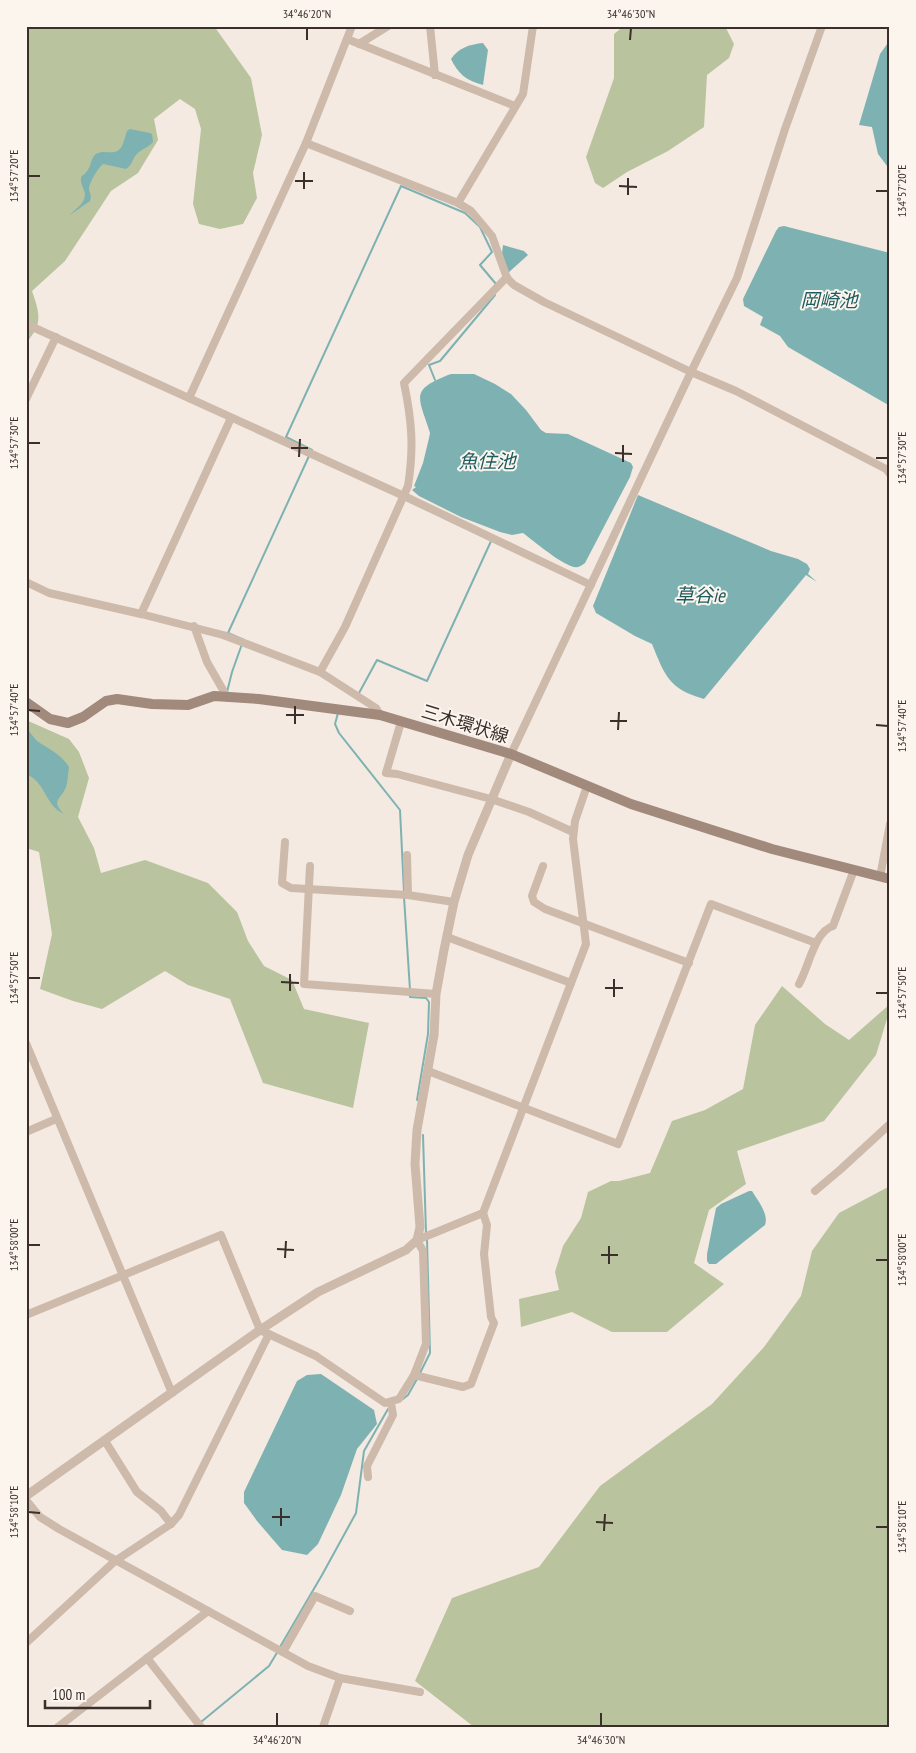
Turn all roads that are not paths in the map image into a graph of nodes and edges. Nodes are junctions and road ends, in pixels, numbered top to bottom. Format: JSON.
{"nodes":[{"id":1,"x":352,"y":26,"type":"edge"},
{"id":2,"x":388,"y":26,"type":"edge"},
{"id":3,"x":430,"y":26,"type":"edge"},
{"id":4,"x":533,"y":26,"type":"edge"},
{"id":5,"x":822,"y":26,"type":"edge"},
{"id":6,"x":347,"y":39,"type":"junction"},
{"id":7,"x":359,"y":44,"type":"junction"},
{"id":8,"x":436,"y":75,"type":"junction"},
{"id":9,"x":515,"y":106,"type":"junction"},
{"id":10,"x":306,"y":143,"type":"junction"},
{"id":11,"x":458,"y":203,"type":"junction"},
{"id":12,"x":507,"y":277,"type":"junction"},
{"id":13,"x":26,"y":324,"type":"edge"},
{"id":14,"x":56,"y":337,"type":"junction"},
{"id":15,"x":691,"y":372,"type":"junction"},
{"id":16,"x":189,"y":398,"type":"junction"},
{"id":17,"x":26,"y":399,"type":"edge"},
{"id":18,"x":231,"y":418,"type":"junction"},
{"id":19,"x":890,"y":474,"type":"edge"},
{"id":20,"x":404,"y":496,"type":"junction"},
{"id":21,"x":26,"y":582,"type":"edge"},
{"id":22,"x":591,"y":585,"type":"junction"},
{"id":23,"x":141,"y":614,"type":"junction"},
{"id":24,"x":194,"y":626,"type":"junction"},
{"id":25,"x":320,"y":672,"type":"junction"},
{"id":26,"x":227,"y":697,"type":"junction"},
{"id":27,"x":26,"y":702,"type":"edge"},
{"id":28,"x":380,"y":715,"type":"junction"},
{"id":29,"x":400,"y":722,"type":"junction"},
{"id":30,"x":511,"y":754,"type":"junction"},
{"id":31,"x":587,"y":786,"type":"junction"},
{"id":32,"x":491,"y":799,"type":"junction"},
{"id":33,"x":890,"y":824,"type":"edge"},
{"id":34,"x":573,"y":832,"type":"junction"},
{"id":35,"x":285,"y":842,"type":"dead end"},
{"id":36,"x":407,"y":855,"type":"dead end"},
{"id":37,"x":310,"y":866,"type":"dead end"},
{"id":38,"x":543,"y":866,"type":"dead end"},
{"id":39,"x":854,"y":870,"type":"junction"},
{"id":40,"x":885,"y":878,"type":"edge"},
{"id":41,"x":309,"y":889,"type":"junction"},
{"id":42,"x":408,"y":895,"type":"junction"},
{"id":43,"x":454,"y":902,"type":"junction"},
{"id":44,"x":583,"y":922,"type":"junction"},
{"id":45,"x":446,"y":937,"type":"junction"},
{"id":46,"x":816,"y":943,"type":"junction"},
{"id":47,"x":688,"y":963,"type":"junction"},
{"id":48,"x":571,"y":983,"type":"junction"},
{"id":49,"x":799,"y":984,"type":"dead end"},
{"id":50,"x":436,"y":994,"type":"junction"},
{"id":51,"x":26,"y":1043,"type":"edge"},
{"id":52,"x":428,"y":1070,"type":"junction"},
{"id":53,"x":523,"y":1108,"type":"junction"},
{"id":54,"x":56,"y":1119,"type":"junction"},
{"id":55,"x":890,"y":1124,"type":"edge"},
{"id":56,"x":26,"y":1132,"type":"edge"},
{"id":57,"x":815,"y":1191,"type":"dead end"},
{"id":58,"x":483,"y":1213,"type":"junction"},
{"id":59,"x":417,"y":1240,"type":"junction"},
{"id":60,"x":122,"y":1276,"type":"junction"},
{"id":61,"x":26,"y":1315,"type":"edge"},
{"id":62,"x":265,"y":1332,"type":"junction"},
{"id":63,"x":414,"y":1374,"type":"junction"},
{"id":64,"x":172,"y":1393,"type":"junction"},
{"id":65,"x":391,"y":1403,"type":"junction"},
{"id":66,"x":105,"y":1440,"type":"junction"},
{"id":67,"x":368,"y":1477,"type":"dead end"},
{"id":68,"x":26,"y":1496,"type":"edge"},
{"id":69,"x":26,"y":1500,"type":"edge"},
{"id":70,"x":170,"y":1524,"type":"junction"},
{"id":71,"x":115,"y":1561,"type":"junction"},
{"id":72,"x":208,"y":1611,"type":"junction"},
{"id":73,"x":350,"y":1611,"type":"dead end"},
{"id":74,"x":26,"y":1643,"type":"edge"},
{"id":75,"x":283,"y":1652,"type":"junction"},
{"id":76,"x":147,"y":1658,"type":"junction"},
{"id":77,"x":340,"y":1678,"type":"junction"},
{"id":78,"x":420,"y":1692,"type":"dead end"},
{"id":79,"x":58,"y":1727,"type":"edge"},
{"id":80,"x":201,"y":1727,"type":"edge"},
{"id":81,"x":323,"y":1727,"type":"edge"}],
"edges":[{"from":1,"to":6,"type":"street"},
{"from":2,"to":7,"type":"street"},
{"from":3,"to":8,"type":"street"},
{"from":4,"to":9,"type":"street"},
{"from":5,"to":15,"type":"street"},
{"from":6,"to":7,"type":"street"},
{"from":6,"to":10,"type":"street"},
{"from":7,"to":8,"type":"street"},
{"from":8,"to":9,"type":"street"},
{"from":9,"to":11,"type":"street"},
{"from":10,"to":11,"type":"street"},
{"from":10,"to":16,"type":"street"},
{"from":11,"to":12,"type":"street"},
{"from":12,"to":15,"type":"street"},
{"from":12,"to":20,"type":"street"},
{"from":13,"to":14,"type":"street"},
{"from":14,"to":16,"type":"street"},
{"from":14,"to":17,"type":"street"},
{"from":15,"to":19,"type":"street"},
{"from":15,"to":22,"type":"street"},
{"from":16,"to":18,"type":"street"},
{"from":18,"to":20,"type":"street"},
{"from":18,"to":23,"type":"street"},
{"from":20,"to":22,"type":"street"},
{"from":20,"to":25,"type":"street"},
{"from":21,"to":23,"type":"street"},
{"from":22,"to":30,"type":"street"},
{"from":23,"to":24,"type":"street"},
{"from":24,"to":25,"type":"street"},
{"from":24,"to":26,"type":"street"},
{"from":25,"to":28,"type":"street"},
{"from":26,"to":27,"type":"main road","name":"三木環状線"},
{"from":26,"to":28,"type":"main road","name":"三木環状線"},
{"from":28,"to":29,"type":"main road","name":"三木環状線"},
{"from":29,"to":30,"type":"main road","name":"三木環状線"},
{"from":29,"to":32,"type":"street"},
{"from":30,"to":31,"type":"main road","name":"三木環状線"},
{"from":30,"to":32,"type":"street"},
{"from":31,"to":34,"type":"street"},
{"from":31,"to":39,"type":"main road","name":"三木環状線"},
{"from":32,"to":34,"type":"street"},
{"from":32,"to":43,"type":"street"},
{"from":33,"to":40,"type":"street"},
{"from":34,"to":44,"type":"street"},
{"from":35,"to":41,"type":"street"},
{"from":36,"to":42,"type":"street"},
{"from":37,"to":41,"type":"street"},
{"from":38,"to":44,"type":"street"},
{"from":39,"to":40,"type":"main road","name":"三木環状線"},
{"from":39,"to":46,"type":"street"},
{"from":41,"to":42,"type":"street"},
{"from":41,"to":50,"type":"street"},
{"from":42,"to":43,"type":"street"},
{"from":43,"to":45,"type":"street"},
{"from":44,"to":47,"type":"street"},
{"from":44,"to":48,"type":"street"},
{"from":45,"to":48,"type":"street"},
{"from":45,"to":50,"type":"street"},
{"from":46,"to":47,"type":"street"},
{"from":46,"to":49,"type":"street"},
{"from":47,"to":53,"type":"street"},
{"from":48,"to":53,"type":"street"},
{"from":50,"to":52,"type":"street"},
{"from":51,"to":54,"type":"street"},
{"from":52,"to":53,"type":"street"},
{"from":52,"to":59,"type":"street"},
{"from":53,"to":58,"type":"street"},
{"from":54,"to":56,"type":"street"},
{"from":54,"to":60,"type":"street"},
{"from":55,"to":57,"type":"street"},
{"from":58,"to":59,"type":"street"},
{"from":58,"to":63,"type":"street"},
{"from":59,"to":62,"type":"street"},
{"from":59,"to":63,"type":"street"},
{"from":60,"to":61,"type":"street"},
{"from":60,"to":62,"type":"street"},
{"from":60,"to":64,"type":"street"},
{"from":62,"to":64,"type":"street"},
{"from":62,"to":65,"type":"street"},
{"from":62,"to":70,"type":"street"},
{"from":63,"to":65,"type":"street"},
{"from":64,"to":66,"type":"street"},
{"from":65,"to":67,"type":"street"},
{"from":66,"to":68,"type":"street"},
{"from":66,"to":70,"type":"street"},
{"from":69,"to":71,"type":"street"},
{"from":70,"to":71,"type":"street"},
{"from":71,"to":72,"type":"street"},
{"from":71,"to":74,"type":"street"},
{"from":72,"to":75,"type":"street"},
{"from":72,"to":76,"type":"street"},
{"from":73,"to":75,"type":"street"},
{"from":75,"to":77,"type":"street"},
{"from":76,"to":79,"type":"street"},
{"from":76,"to":80,"type":"street"},
{"from":77,"to":78,"type":"street"},
{"from":77,"to":81,"type":"street"}]}
